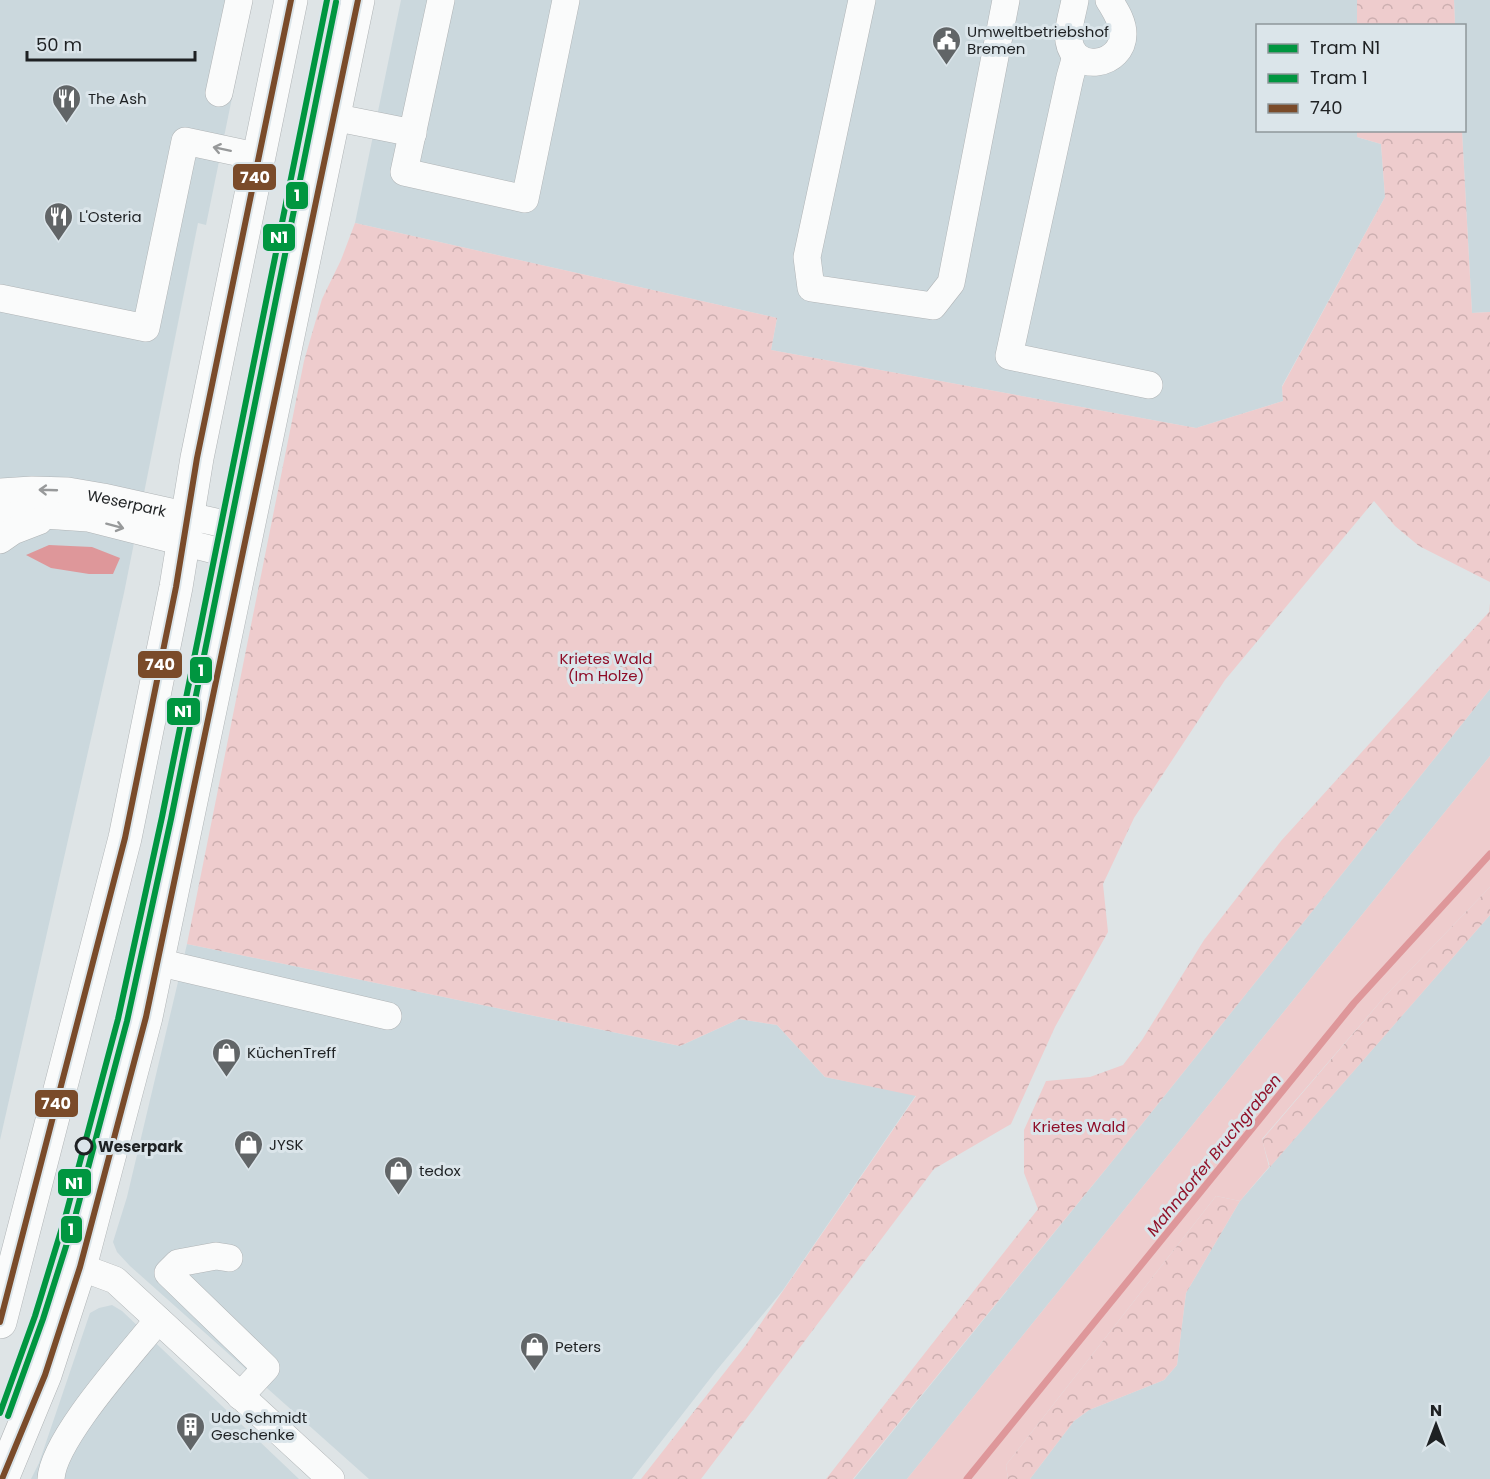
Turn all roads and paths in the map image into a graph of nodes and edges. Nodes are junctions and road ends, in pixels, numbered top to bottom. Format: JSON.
{"nodes":[{"id":1,"x":239,"y":0,"type":"edge"},
{"id":2,"x":291,"y":0,"type":"edge"},
{"id":3,"x":358,"y":0,"type":"edge"},
{"id":4,"x":441,"y":0,"type":"edge"},
{"id":5,"x":566,"y":0,"type":"edge"},
{"id":6,"x":862,"y":0,"type":"edge"},
{"id":7,"x":1006,"y":0,"type":"edge"},
{"id":8,"x":1075,"y":0,"type":"edge"},
{"id":9,"x":1109,"y":0,"type":"edge"},
{"id":10,"x":1076,"y":56,"type":"junction"},
{"id":11,"x":219,"y":93,"type":"dead end"},
{"id":12,"x":333,"y":117,"type":"junction"},
{"id":13,"x":413,"y":133,"type":"junction"},
{"id":14,"x":260,"y":157,"type":"junction"},
{"id":15,"x":0,"y":298,"type":"edge"},
{"id":16,"x":1149,"y":386,"type":"dead end"},
{"id":17,"x":0,"y":492,"type":"edge"},
{"id":18,"x":57,"y":515,"type":"junction"},
{"id":19,"x":0,"y":517,"type":"edge"},
{"id":20,"x":185,"y":530,"type":"junction"},
{"id":21,"x":0,"y":540,"type":"edge"},
{"id":22,"x":246,"y":540,"type":"junction"},
{"id":23,"x":157,"y":962,"type":"junction"},
{"id":24,"x":388,"y":1017,"type":"dead end"},
{"id":25,"x":229,"y":1258,"type":"dead end"},
{"id":26,"x":80,"y":1266,"type":"junction"},
{"id":27,"x":1,"y":1313,"type":"edge"},
{"id":28,"x":158,"y":1320,"type":"junction"},
{"id":29,"x":240,"y":1396,"type":"junction"},
{"id":30,"x":2,"y":1479,"type":"edge"},
{"id":31,"x":51,"y":1479,"type":"edge"},
{"id":32,"x":331,"y":1479,"type":"edge"}],
"edges":[{"from":1,"to":11,"type":"street"},
{"from":2,"to":14,"type":"main road"},
{"from":3,"to":12,"type":"main road"},
{"from":4,"to":13,"type":"street"},
{"from":5,"to":13,"type":"street"},
{"from":6,"to":7,"type":"street"},
{"from":8,"to":10,"type":"street"},
{"from":9,"to":10,"type":"street"},
{"from":10,"to":16,"type":"street"},
{"from":12,"to":13,"type":"street"},
{"from":12,"to":22,"type":"main road"},
{"from":14,"to":15,"type":"street","one_way":true},
{"from":14,"to":20,"type":"main road"},
{"from":20,"to":17,"type":"street","name":"Weserpark","one_way":true},
{"from":18,"to":19,"type":"street","name":"Weserpark"},
{"from":18,"to":20,"type":"street","name":"Weserpark","one_way":true},
{"from":18,"to":21,"type":"street"},
{"from":20,"to":22,"type":"street","name":"Weserpark"},
{"from":20,"to":27,"type":"main road"},
{"from":22,"to":23,"type":"main road"},
{"from":23,"to":24,"type":"street"},
{"from":23,"to":26,"type":"main road"},
{"from":25,"to":29,"type":"street"},
{"from":26,"to":28,"type":"street"},
{"from":26,"to":30,"type":"main road"},
{"from":28,"to":29,"type":"street"},
{"from":28,"to":31,"type":"street"},
{"from":29,"to":32,"type":"street"}]}
